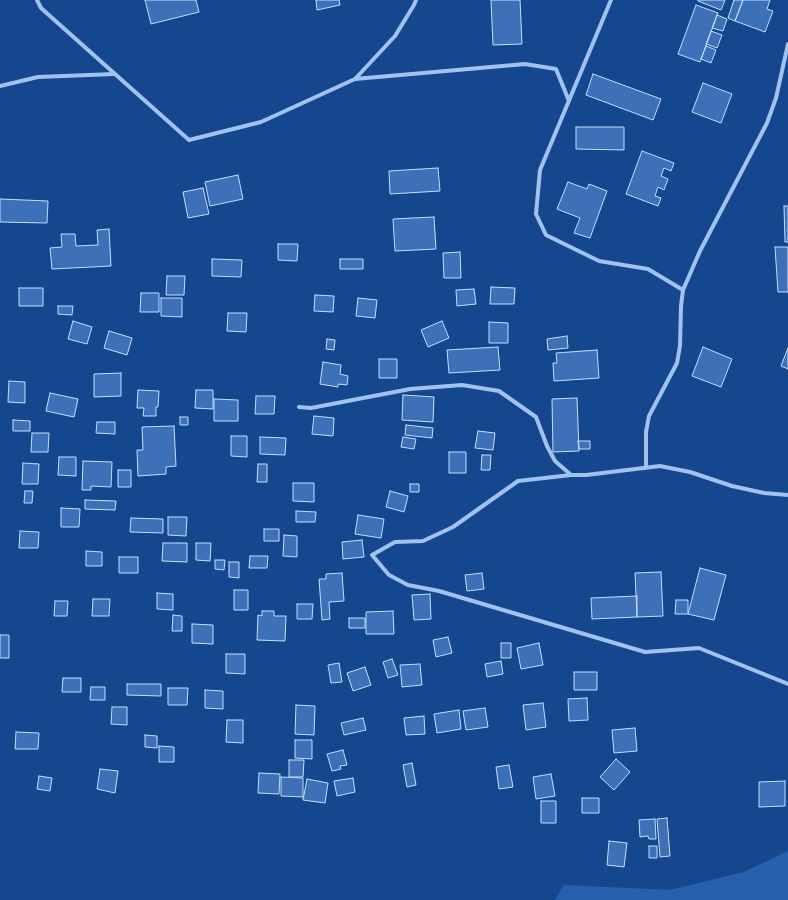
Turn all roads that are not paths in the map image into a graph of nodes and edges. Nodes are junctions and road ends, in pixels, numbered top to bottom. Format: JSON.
{"nodes":[{"id":1,"x":37,"y":0,"type":"edge"},
{"id":2,"x":416,"y":0,"type":"edge"},
{"id":3,"x":611,"y":0,"type":"edge"},
{"id":4,"x":788,"y":44,"type":"edge"},
{"id":5,"x":115,"y":74,"type":"junction"},
{"id":6,"x":355,"y":79,"type":"junction"},
{"id":7,"x":0,"y":86,"type":"edge"},
{"id":8,"x":569,"y":101,"type":"junction"},
{"id":9,"x":683,"y":290,"type":"junction"},
{"id":10,"x":299,"y":407,"type":"dead end"},
{"id":11,"x":646,"y":468,"type":"junction"},
{"id":12,"x":571,"y":474,"type":"junction"},
{"id":13,"x":788,"y":495,"type":"edge"},
{"id":14,"x":788,"y":684,"type":"edge"}],
"edges":[{"from":1,"to":5,"type":"street"},
{"from":2,"to":6,"type":"street"},
{"from":3,"to":8,"type":"street"},
{"from":4,"to":9,"type":"street"},
{"from":5,"to":6,"type":"street"},
{"from":5,"to":7,"type":"street"},
{"from":6,"to":8,"type":"street"},
{"from":8,"to":9,"type":"street"},
{"from":9,"to":11,"type":"street"},
{"from":10,"to":12,"type":"street"},
{"from":11,"to":12,"type":"street"},
{"from":11,"to":13,"type":"street"},
{"from":12,"to":14,"type":"street"}]}
